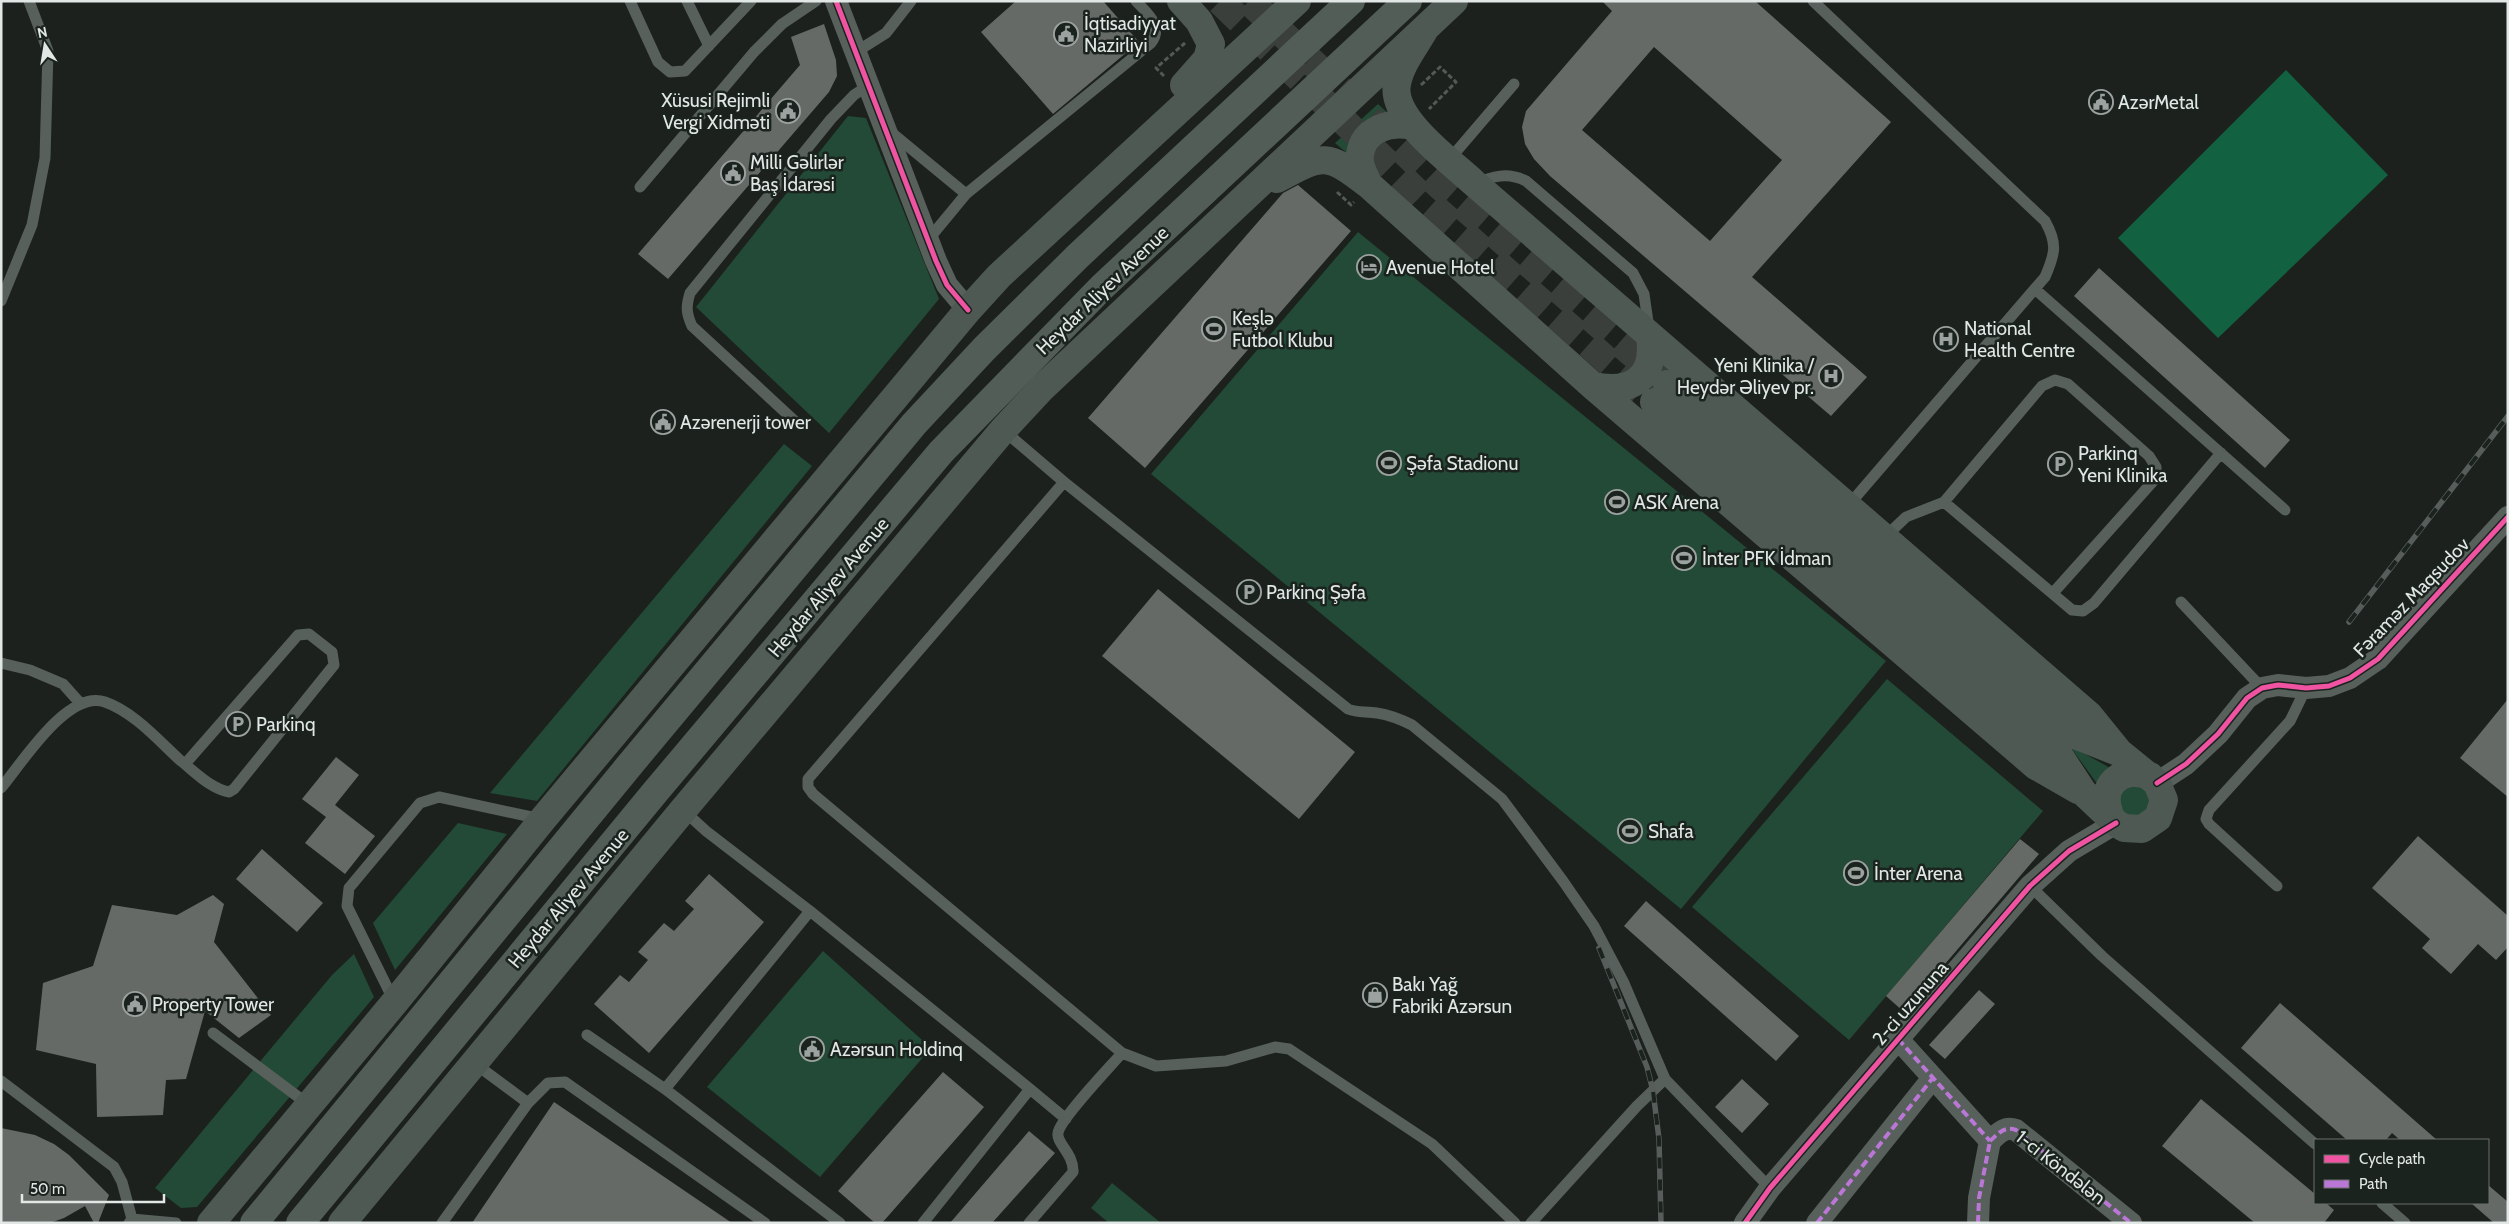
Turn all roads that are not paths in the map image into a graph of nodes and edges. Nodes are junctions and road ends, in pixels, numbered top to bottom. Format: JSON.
{"nodes":[{"id":1,"x":29,"y":1,"type":"edge"},
{"id":2,"x":630,"y":1,"type":"edge"},
{"id":3,"x":687,"y":1,"type":"edge"},
{"id":4,"x":816,"y":1,"type":"edge"},
{"id":5,"x":836,"y":1,"type":"edge"},
{"id":6,"x":911,"y":1,"type":"edge"},
{"id":7,"x":1136,"y":1,"type":"edge"},
{"id":8,"x":1181,"y":1,"type":"edge"},
{"id":9,"x":1297,"y":1,"type":"edge"},
{"id":10,"x":1351,"y":1,"type":"edge"},
{"id":11,"x":1408,"y":1,"type":"edge"},
{"id":12,"x":1454,"y":1,"type":"edge"},
{"id":13,"x":1813,"y":1,"type":"edge"},
{"id":14,"x":745,"y":4,"type":"edge"},
{"id":15,"x":1425,"y":29,"type":"junction"},
{"id":16,"x":709,"y":46,"type":"junction"},
{"id":17,"x":856,"y":52,"type":"junction"},
{"id":18,"x":1514,"y":84,"type":"dead end"},
{"id":19,"x":869,"y":85,"type":"junction"},
{"id":20,"x":1412,"y":126,"type":"junction"},
{"id":21,"x":886,"y":128,"type":"junction"},
{"id":22,"x":1449,"y":160,"type":"junction"},
{"id":23,"x":1475,"y":184,"type":"junction"},
{"id":24,"x":1369,"y":186,"type":"junction"},
{"id":25,"x":640,"y":187,"type":"dead end"},
{"id":26,"x":966,"y":194,"type":"junction"},
{"id":27,"x":1245,"y":196,"type":"junction"},
{"id":28,"x":928,"y":240,"type":"junction"},
{"id":29,"x":999,"y":276,"type":"junction"},
{"id":30,"x":2035,"y":289,"type":"junction"},
{"id":31,"x":1,"y":300,"type":"edge"},
{"id":32,"x":968,"y":310,"type":"junction"},
{"id":33,"x":1650,"y":336,"type":"junction"},
{"id":34,"x":1594,"y":386,"type":"junction"},
{"id":35,"x":799,"y":424,"type":"dead end"},
{"id":36,"x":1003,"y":430,"type":"junction"},
{"id":37,"x":2221,"y":452,"type":"junction"},
{"id":38,"x":1064,"y":482,"type":"junction"},
{"id":39,"x":1944,"y":502,"type":"junction"},
{"id":40,"x":1847,"y":507,"type":"junction"},
{"id":41,"x":2285,"y":510,"type":"dead end"},
{"id":42,"x":2508,"y":517,"type":"edge"},
{"id":43,"x":1884,"y":538,"type":"junction"},
{"id":44,"x":2053,"y":593,"type":"junction"},
{"id":45,"x":2181,"y":602,"type":"dead end"},
{"id":46,"x":1,"y":663,"type":"edge"},
{"id":47,"x":2262,"y":688,"type":"junction"},
{"id":48,"x":2306,"y":688,"type":"junction"},
{"id":49,"x":80,"y":703,"type":"junction"},
{"id":50,"x":2119,"y":752,"type":"junction"},
{"id":51,"x":185,"y":764,"type":"junction"},
{"id":52,"x":2154,"y":780,"type":"junction"},
{"id":53,"x":1,"y":788,"type":"edge"},
{"id":54,"x":2083,"y":792,"type":"junction"},
{"id":55,"x":683,"y":810,"type":"junction"},
{"id":56,"x":543,"y":819,"type":"junction"},
{"id":57,"x":2113,"y":819,"type":"junction"},
{"id":58,"x":2030,"y":886,"type":"junction"},
{"id":59,"x":2277,"y":886,"type":"dead end"},
{"id":60,"x":810,"y":911,"type":"junction"},
{"id":61,"x":395,"y":1002,"type":"junction"},
{"id":62,"x":213,"y":1033,"type":"dead end"},
{"id":63,"x":587,"y":1035,"type":"dead end"},
{"id":64,"x":1898,"y":1039,"type":"junction"},
{"id":65,"x":1122,"y":1053,"type":"junction"},
{"id":66,"x":474,"y":1063,"type":"junction"},
{"id":67,"x":1932,"y":1078,"type":"junction"},
{"id":68,"x":1665,"y":1079,"type":"junction"},
{"id":69,"x":1,"y":1081,"type":"edge"},
{"id":70,"x":665,"y":1089,"type":"junction"},
{"id":71,"x":1030,"y":1089,"type":"junction"},
{"id":72,"x":528,"y":1103,"type":"junction"},
{"id":73,"x":309,"y":1105,"type":"junction"},
{"id":74,"x":1066,"y":1119,"type":"junction"},
{"id":75,"x":1990,"y":1141,"type":"junction"},
{"id":76,"x":2314,"y":1143,"type":"edge"},
{"id":77,"x":1770,"y":1188,"type":"junction"},
{"id":78,"x":2383,"y":1204,"type":"edge"},
{"id":79,"x":131,"y":1221,"type":"edge"},
{"id":80,"x":176,"y":1223,"type":"edge"},
{"id":81,"x":211,"y":1223,"type":"edge"},
{"id":82,"x":254,"y":1223,"type":"edge"},
{"id":83,"x":300,"y":1223,"type":"edge"},
{"id":84,"x":342,"y":1223,"type":"edge"},
{"id":85,"x":442,"y":1223,"type":"edge"},
{"id":86,"x":765,"y":1223,"type":"edge"},
{"id":87,"x":840,"y":1223,"type":"edge"},
{"id":88,"x":922,"y":1223,"type":"edge"},
{"id":89,"x":1030,"y":1223,"type":"edge"},
{"id":90,"x":1515,"y":1223,"type":"edge"},
{"id":91,"x":1531,"y":1223,"type":"edge"},
{"id":92,"x":1745,"y":1223,"type":"edge"},
{"id":93,"x":1817,"y":1223,"type":"edge"},
{"id":94,"x":1978,"y":1223,"type":"edge"},
{"id":95,"x":2131,"y":1223,"type":"edge"},
{"id":96,"x":2405,"y":1223,"type":"edge"}],
"edges":[{"from":1,"to":31,"type":"lane"},
{"from":2,"to":16,"type":"lane"},
{"from":3,"to":16,"type":"lane"},
{"from":4,"to":25,"type":"lane"},
{"from":5,"to":17,"type":"street"},
{"from":6,"to":17,"type":"lane"},
{"from":7,"to":26,"type":"lane"},
{"from":8,"to":29,"type":"main road"},
{"from":9,"to":29,"type":"main road"},
{"from":10,"to":82,"type":"highway","name":"Heydar Aliyev Avenue"},
{"from":11,"to":83,"type":"highway","name":"Heydar Aliyev Avenue"},
{"from":12,"to":15,"type":"main road"},
{"from":13,"to":30,"type":"lane"},
{"from":14,"to":16,"type":"lane"},
{"from":15,"to":20,"type":"main road"},
{"from":15,"to":27,"type":"main road"},
{"from":17,"to":19,"type":"street"},
{"from":18,"to":22,"type":"lane"},
{"from":19,"to":21,"type":"street"},
{"from":19,"to":35,"type":"lane"},
{"from":20,"to":22,"type":"main road"},
{"from":20,"to":24,"type":"main road"},
{"from":21,"to":26,"type":"lane"},
{"from":21,"to":28,"type":"street"},
{"from":22,"to":23,"type":"main road"},
{"from":23,"to":33,"type":"main road"},
{"from":23,"to":33,"type":"lane"},
{"from":24,"to":27,"type":"main road"},
{"from":24,"to":34,"type":"main road"},
{"from":26,"to":28,"type":"lane"},
{"from":27,"to":36,"type":"main road"},
{"from":28,"to":32,"type":"street"},
{"from":29,"to":32,"type":"main road"},
{"from":30,"to":37,"type":"lane"},
{"from":30,"to":40,"type":"lane"},
{"from":32,"to":56,"type":"main road"},
{"from":33,"to":34,"type":"main road"},
{"from":33,"to":40,"type":"main road"},
{"from":34,"to":54,"type":"main road"},
{"from":36,"to":38,"type":"lane"},
{"from":36,"to":55,"type":"main road"},
{"from":37,"to":41,"type":"lane"},
{"from":37,"to":44,"type":"lane"},
{"from":38,"to":65,"type":"lane"},
{"from":38,"to":68,"type":"lane"},
{"from":39,"to":43,"type":"lane"},
{"from":39,"to":44,"type":"lane"},
{"from":39,"to":44,"type":"lane"},
{"from":40,"to":43,"type":"main road"},
{"from":42,"to":48,"type":"street","name":"Fəraməz Maqsudov"},
{"from":43,"to":50,"type":"main road"},
{"from":45,"to":47,"type":"lane"},
{"from":46,"to":49,"type":"lane"},
{"from":47,"to":48,"type":"street","name":"Fəraməz Maqsudov"},
{"from":47,"to":52,"type":"street"},
{"from":48,"to":59,"type":"lane"},
{"from":49,"to":51,"type":"lane"},
{"from":49,"to":53,"type":"lane"},
{"from":50,"to":52,"type":"main road"},
{"from":50,"to":54,"type":"main road"},
{"from":51,"to":51,"type":"lane"},
{"from":52,"to":57,"type":"main road"},
{"from":52,"to":57,"type":"main road"},
{"from":54,"to":57,"type":"main road"},
{"from":55,"to":60,"type":"lane"},
{"from":55,"to":66,"type":"main road"},
{"from":56,"to":61,"type":"main road"},
{"from":56,"to":61,"type":"lane"},
{"from":57,"to":58,"type":"street","name":"2-ci uzununa"},
{"from":58,"to":64,"type":"street","name":"2-ci uzununa"},
{"from":58,"to":76,"type":"lane"},
{"from":60,"to":70,"type":"lane"},
{"from":60,"to":71,"type":"lane"},
{"from":61,"to":73,"type":"main road"},
{"from":62,"to":73,"type":"lane"},
{"from":63,"to":70,"type":"lane"},
{"from":64,"to":67,"type":"street"},
{"from":64,"to":77,"type":"street","name":"2-ci uzununa"},
{"from":65,"to":74,"type":"lane"},
{"from":65,"to":90,"type":"lane"},
{"from":66,"to":72,"type":"lane"},
{"from":66,"to":84,"type":"main road"},
{"from":67,"to":75,"type":"street"},
{"from":67,"to":93,"type":"street"},
{"from":68,"to":77,"type":"lane"},
{"from":68,"to":91,"type":"lane"},
{"from":69,"to":79,"type":"lane"},
{"from":70,"to":87,"type":"lane"},
{"from":71,"to":74,"type":"lane"},
{"from":71,"to":88,"type":"lane"},
{"from":72,"to":85,"type":"lane"},
{"from":72,"to":86,"type":"lane"},
{"from":73,"to":81,"type":"main road"},
{"from":74,"to":89,"type":"lane"},
{"from":75,"to":94,"type":"street"},
{"from":75,"to":95,"type":"street","name":"1-ci Köndələn"},
{"from":77,"to":92,"type":"street","name":"2-ci uzununa"},
{"from":78,"to":96,"type":"lane"},
{"from":79,"to":80,"type":"lane"}]}
